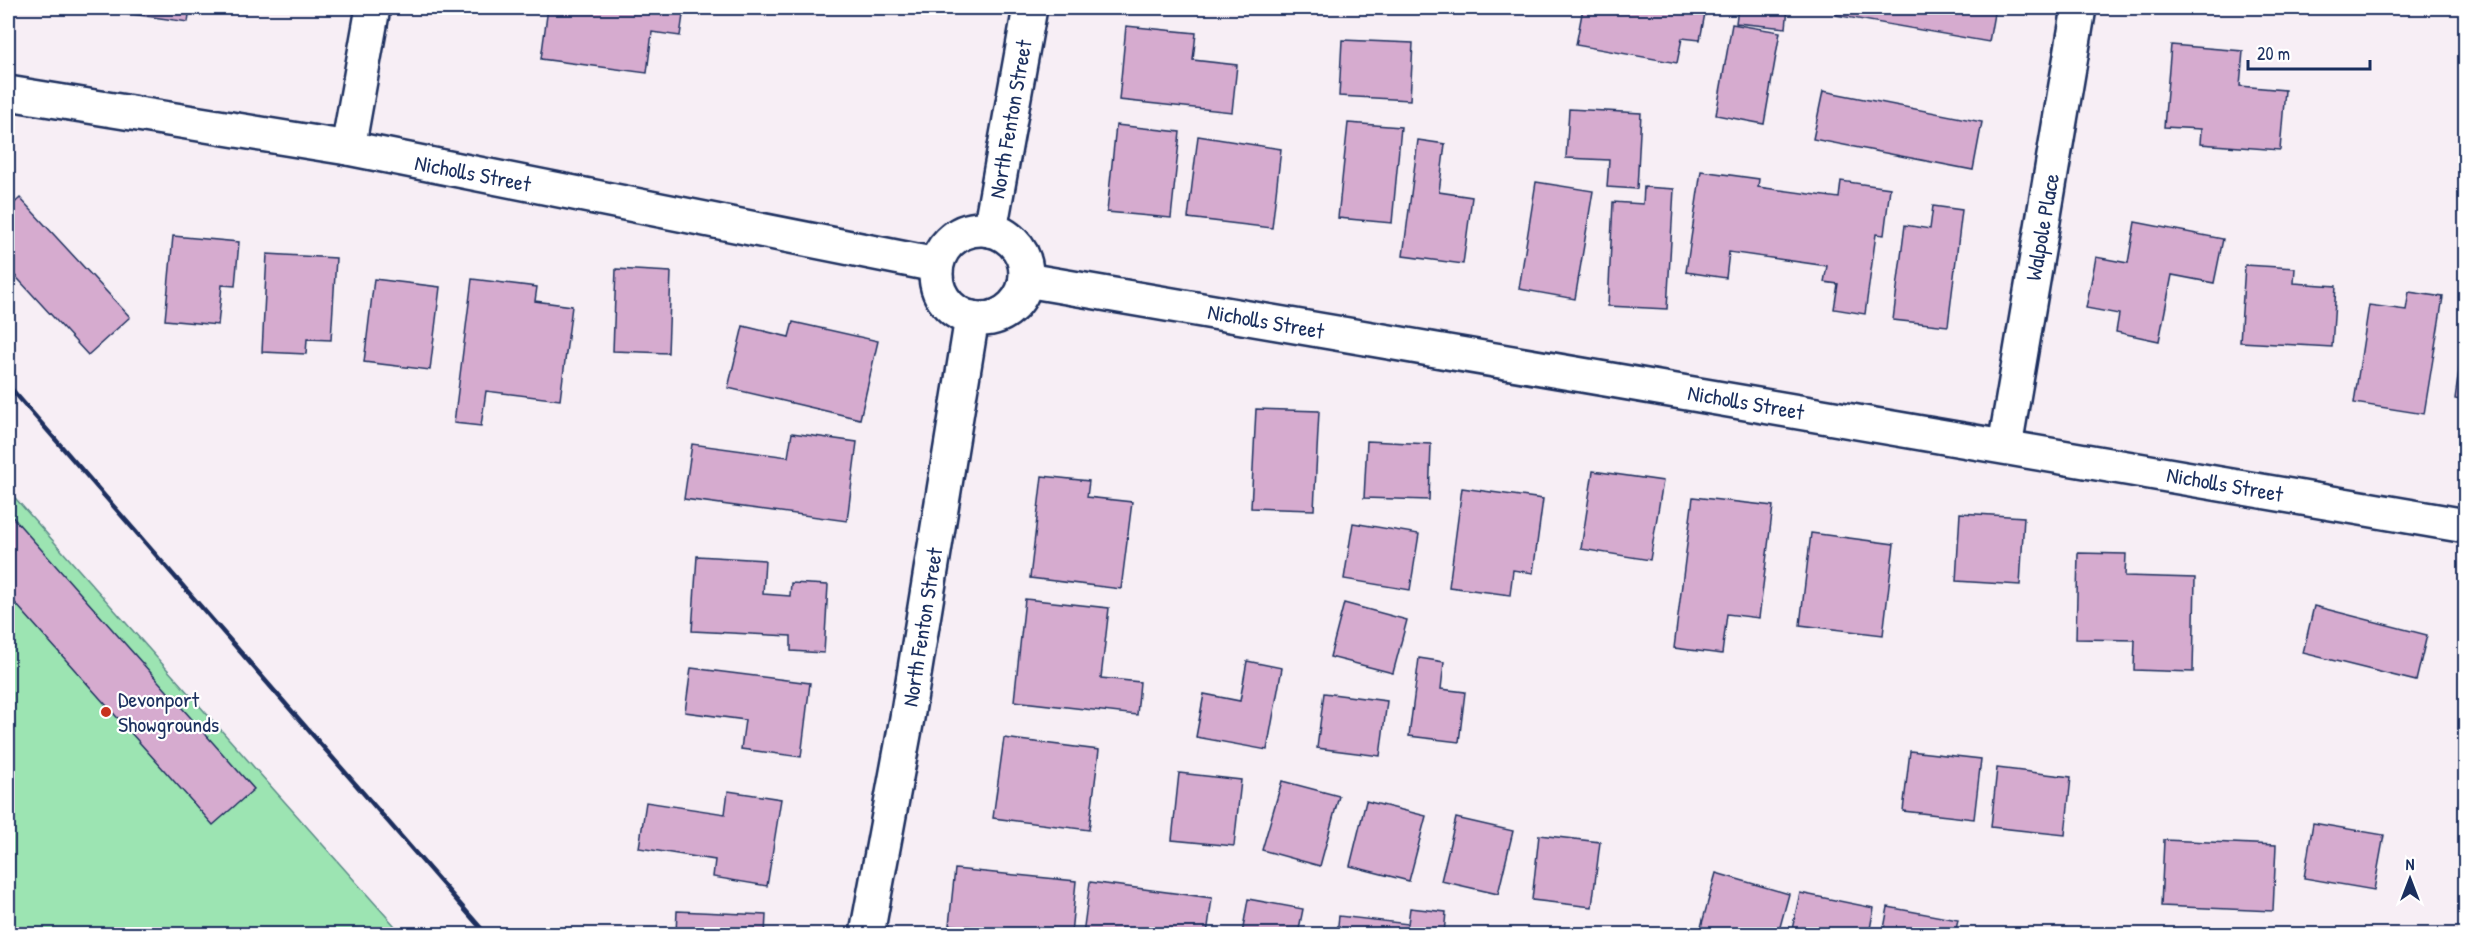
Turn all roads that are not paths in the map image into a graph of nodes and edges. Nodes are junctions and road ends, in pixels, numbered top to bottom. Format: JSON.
{"nodes":[{"id":1,"x":373,"y":8,"type":"edge"},
{"id":2,"x":1030,"y":8,"type":"edge"},
{"id":3,"x":2079,"y":8,"type":"edge"},
{"id":4,"x":8,"y":93,"type":"edge"},
{"id":5,"x":348,"y":148,"type":"junction"},
{"id":6,"x":990,"y":230,"type":"junction"},
{"id":7,"x":936,"y":265,"type":"junction"},
{"id":8,"x":1026,"y":280,"type":"junction"},
{"id":9,"x":972,"y":318,"type":"junction"},
{"id":10,"x":2005,"y":446,"type":"junction"},
{"id":11,"x":2466,"y":526,"type":"edge"},
{"id":12,"x":867,"y":934,"type":"edge"}],
"edges":[{"from":1,"to":5,"type":"street"},
{"from":2,"to":6,"type":"street","name":"North Fenton Street"},
{"from":3,"to":10,"type":"street","name":"Walpole Place"},
{"from":4,"to":5,"type":"street","name":"Nicholls Street"},
{"from":5,"to":7,"type":"street","name":"Nicholls Street"},
{"from":6,"to":7,"type":"street"},
{"from":6,"to":8,"type":"street"},
{"from":7,"to":9,"type":"street"},
{"from":8,"to":9,"type":"street"},
{"from":8,"to":10,"type":"street","name":"Nicholls Street"},
{"from":9,"to":12,"type":"street","name":"North Fenton Street"},
{"from":10,"to":11,"type":"street","name":"Nicholls Street"}]}
